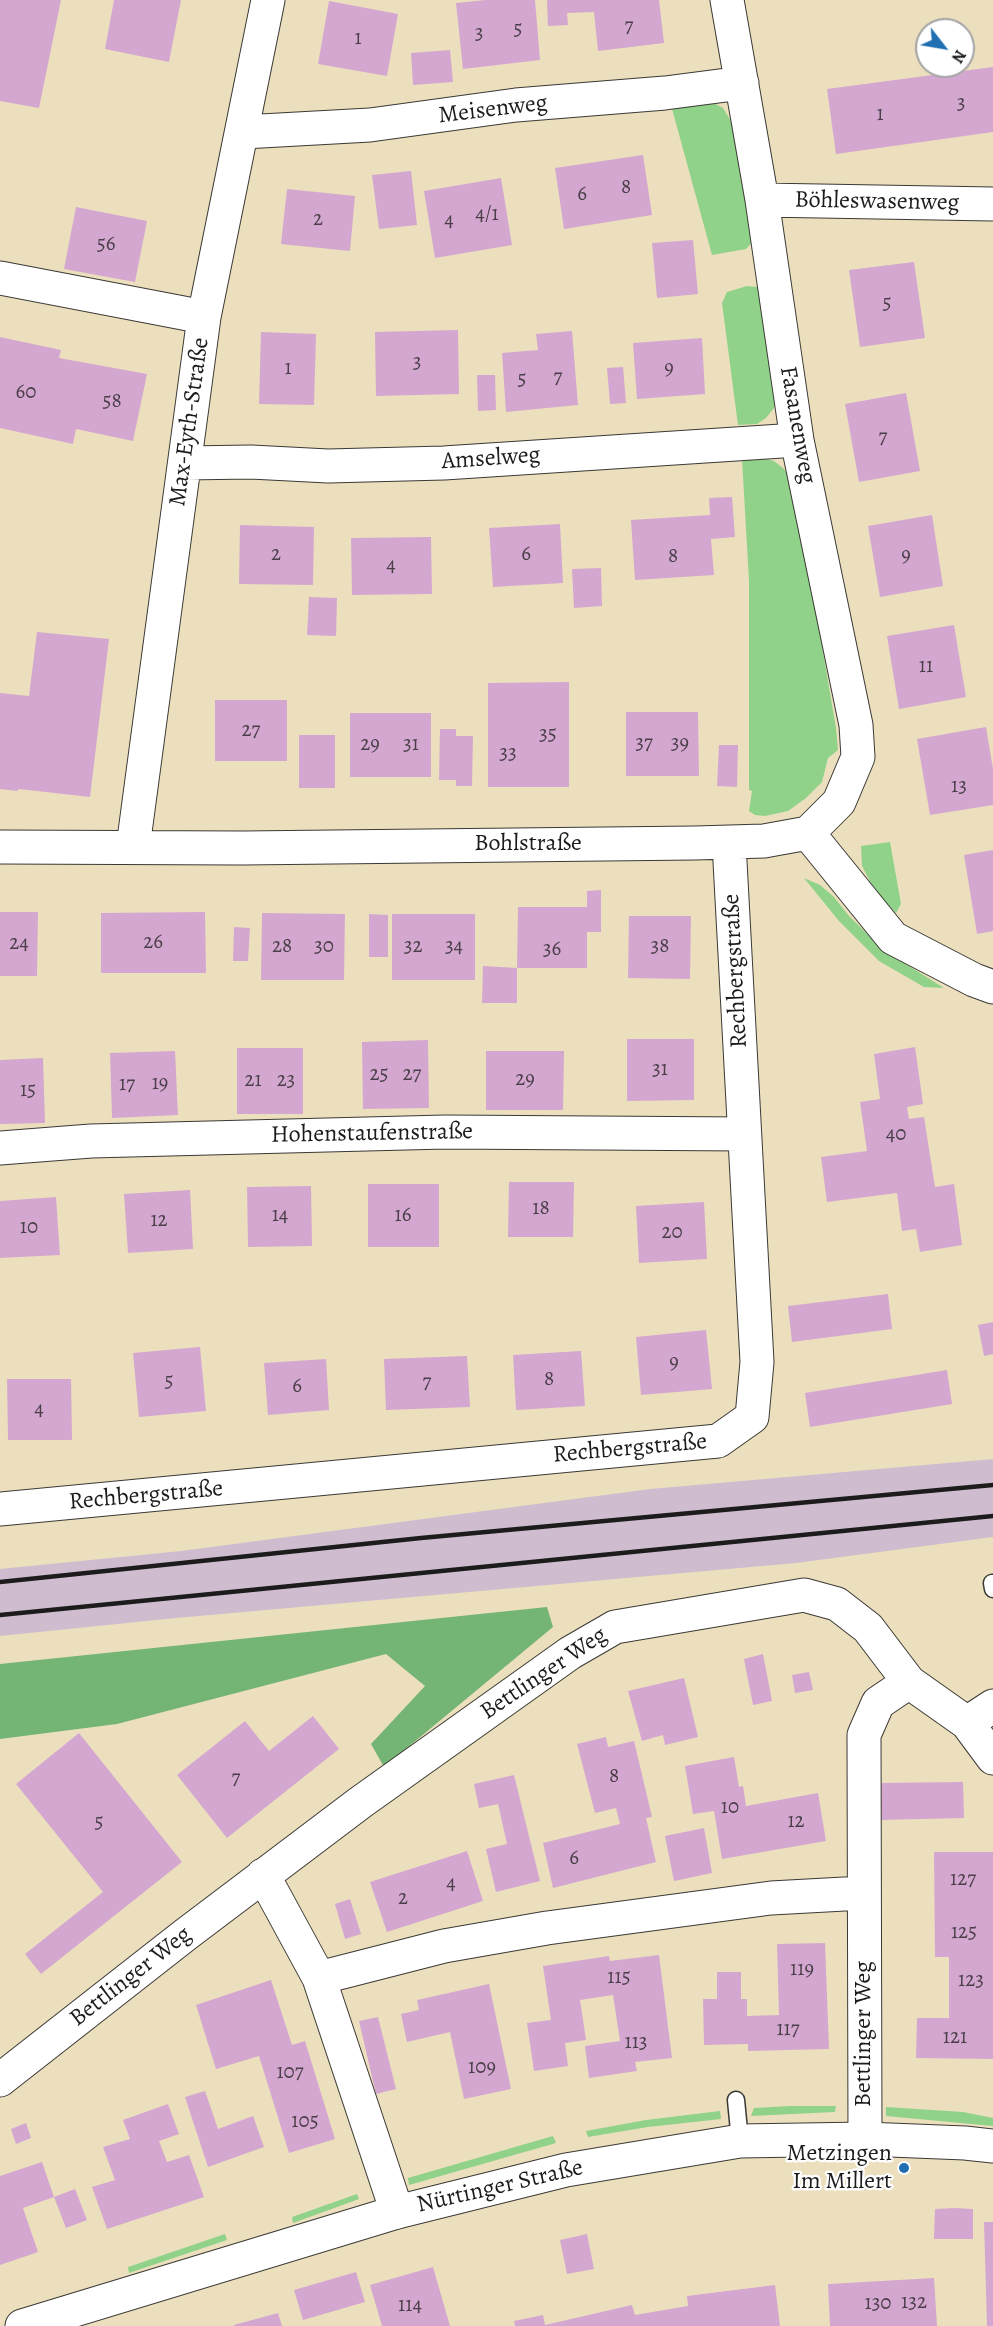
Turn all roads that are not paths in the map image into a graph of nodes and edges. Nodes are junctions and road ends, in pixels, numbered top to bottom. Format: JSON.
{"nodes":[{"id":1,"x":268,"y":0,"type":"edge"},
{"id":2,"x":726,"y":0,"type":"edge"},
{"id":3,"x":742,"y":83,"type":"junction"},
{"id":4,"x":243,"y":132,"type":"junction"},
{"id":5,"x":762,"y":200,"type":"junction"},
{"id":6,"x":993,"y":204,"type":"edge"},
{"id":7,"x":0,"y":278,"type":"edge"},
{"id":8,"x":204,"y":317,"type":"junction"},
{"id":9,"x":797,"y":440,"type":"junction"},
{"id":10,"x":185,"y":463,"type":"junction"},
{"id":11,"x":808,"y":833,"type":"junction"},
{"id":12,"x":729,"y":843,"type":"junction"},
{"id":13,"x":0,"y":847,"type":"edge"},
{"id":14,"x":133,"y":847,"type":"junction"},
{"id":15,"x":993,"y":987,"type":"edge"},
{"id":16,"x":744,"y":1134,"type":"junction"},
{"id":17,"x":0,"y":1148,"type":"edge"},
{"id":18,"x":0,"y":1509,"type":"edge"},
{"id":19,"x":909,"y":1682,"type":"junction"},
{"id":20,"x":980,"y":1715,"type":"edge"},
{"id":21,"x":993,"y":1758,"type":"edge"},
{"id":22,"x":263,"y":1875,"type":"junction"},
{"id":23,"x":863,"y":1893,"type":"junction"},
{"id":24,"x":319,"y":1978,"type":"junction"},
{"id":25,"x":0,"y":2080,"type":"edge"},
{"id":26,"x":736,"y":2100,"type":"dead end"},
{"id":27,"x":865,"y":2139,"type":"junction"},
{"id":28,"x":740,"y":2141,"type":"junction"},
{"id":29,"x":993,"y":2146,"type":"edge"},
{"id":30,"x":397,"y":2212,"type":"junction"},
{"id":31,"x":22,"y":2326,"type":"edge"}],
"edges":[{"from":1,"to":4,"type":"street","name":"Max-Eyth-Straße"},
{"from":2,"to":3,"type":"street","name":"Fasanenweg"},
{"from":3,"to":4,"type":"street","name":"Meisenweg"},
{"from":3,"to":5,"type":"street","name":"Fasanenweg"},
{"from":4,"to":8,"type":"street","name":"Max-Eyth-Straße"},
{"from":5,"to":6,"type":"street","name":"Böhleswasenweg"},
{"from":5,"to":9,"type":"street","name":"Fasanenweg"},
{"from":7,"to":8,"type":"street"},
{"from":8,"to":10,"type":"street","name":"Max-Eyth-Straße"},
{"from":9,"to":10,"type":"street","name":"Amselweg"},
{"from":9,"to":11,"type":"street","name":"Fasanenweg"},
{"from":10,"to":14,"type":"street","name":"Max-Eyth-Straße"},
{"from":11,"to":12,"type":"street","name":"Bohlstraße"},
{"from":11,"to":15,"type":"street"},
{"from":12,"to":14,"type":"street","name":"Bohlstraße"},
{"from":12,"to":16,"type":"street","name":"Rechbergstraße"},
{"from":13,"to":14,"type":"street","name":"Bohlstraße"},
{"from":16,"to":17,"type":"street","name":"Hohenstaufenstraße"},
{"from":16,"to":18,"type":"street","name":"Rechbergstraße"},
{"from":19,"to":20,"type":"street","name":"Bettlinger Weg"},
{"from":19,"to":22,"type":"street","name":"Bettlinger Weg"},
{"from":19,"to":23,"type":"street","name":"Bettlinger Weg"},
{"from":20,"to":21,"type":"street","name":"Bettlinger Weg"},
{"from":22,"to":24,"type":"street"},
{"from":22,"to":25,"type":"street","name":"Bettlinger Weg"},
{"from":23,"to":24,"type":"street"},
{"from":23,"to":27,"type":"street","name":"Bettlinger Weg"},
{"from":24,"to":30,"type":"street"},
{"from":26,"to":28,"type":"lane"},
{"from":27,"to":28,"type":"street","name":"Nürtinger Straße"},
{"from":27,"to":29,"type":"street","name":"Nürtinger Straße"},
{"from":28,"to":30,"type":"street","name":"Nürtinger Straße"},
{"from":30,"to":31,"type":"street","name":"Nürtinger Straße"}]}
